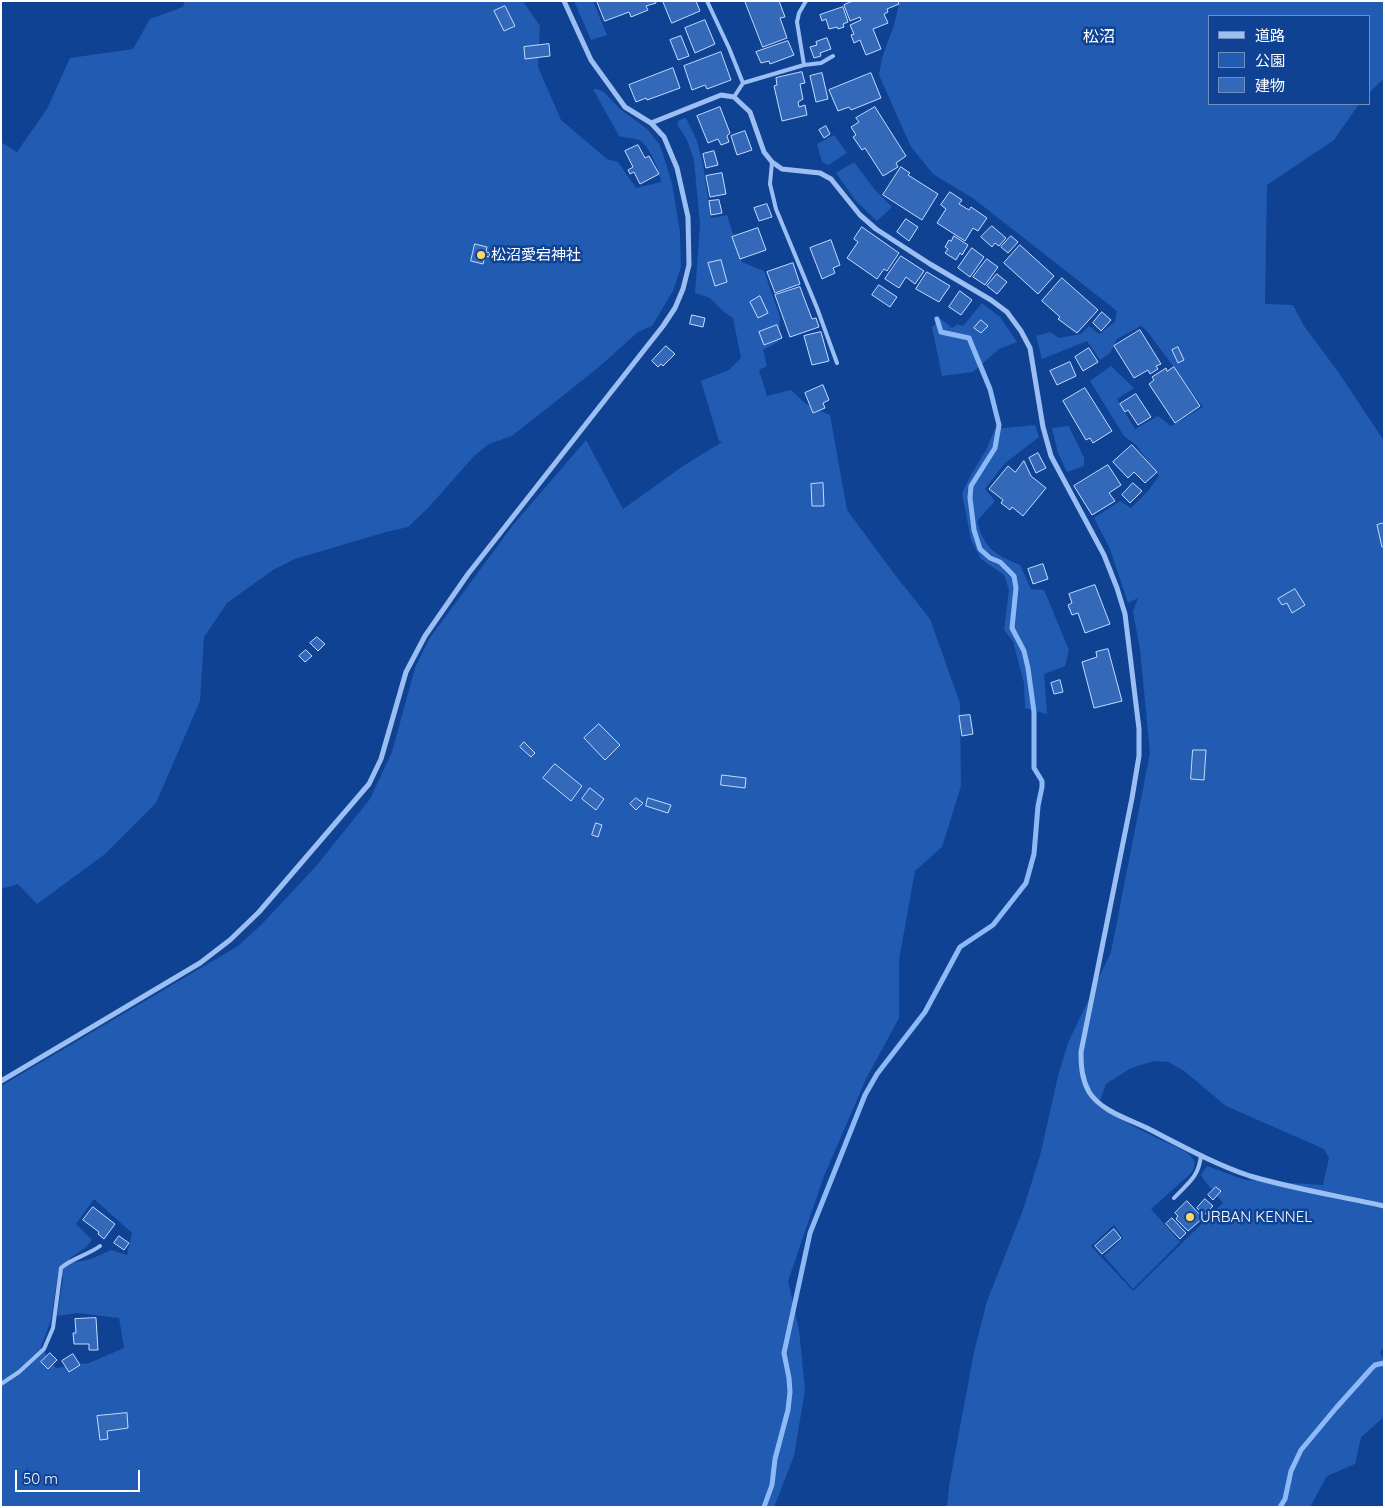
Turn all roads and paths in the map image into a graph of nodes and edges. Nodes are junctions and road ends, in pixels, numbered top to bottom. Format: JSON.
{"nodes":[{"id":1,"x":564,"y":1,"type":"edge"},
{"id":2,"x":707,"y":1,"type":"edge"},
{"id":3,"x":806,"y":1,"type":"edge"},
{"id":4,"x":833,"y":56,"type":"dead end"},
{"id":5,"x":804,"y":65,"type":"junction"},
{"id":6,"x":743,"y":84,"type":"junction"},
{"id":7,"x":734,"y":97,"type":"junction"},
{"id":8,"x":650,"y":123,"type":"junction"},
{"id":9,"x":772,"y":162,"type":"junction"},
{"id":10,"x":837,"y":363,"type":"dead end"},
{"id":11,"x":1,"y":1081,"type":"edge"},
{"id":12,"x":1201,"y":1155,"type":"junction"},
{"id":13,"x":1174,"y":1198,"type":"dead end"},
{"id":14,"x":1384,"y":1206,"type":"edge"},
{"id":15,"x":100,"y":1246,"type":"dead end"},
{"id":16,"x":1,"y":1384,"type":"edge"}],
"edges":[{"from":1,"to":8,"type":"street"},
{"from":2,"to":6,"type":"lane"},
{"from":3,"to":5,"type":"lane"},
{"from":4,"to":5,"type":"lane"},
{"from":5,"to":6,"type":"lane"},
{"from":6,"to":7,"type":"lane"},
{"from":7,"to":8,"type":"street"},
{"from":7,"to":9,"type":"street"},
{"from":8,"to":11,"type":"street"},
{"from":9,"to":10,"type":"lane"},
{"from":9,"to":12,"type":"street"},
{"from":12,"to":13,"type":"lane"},
{"from":12,"to":14,"type":"street"},
{"from":15,"to":16,"type":"lane"}]}
